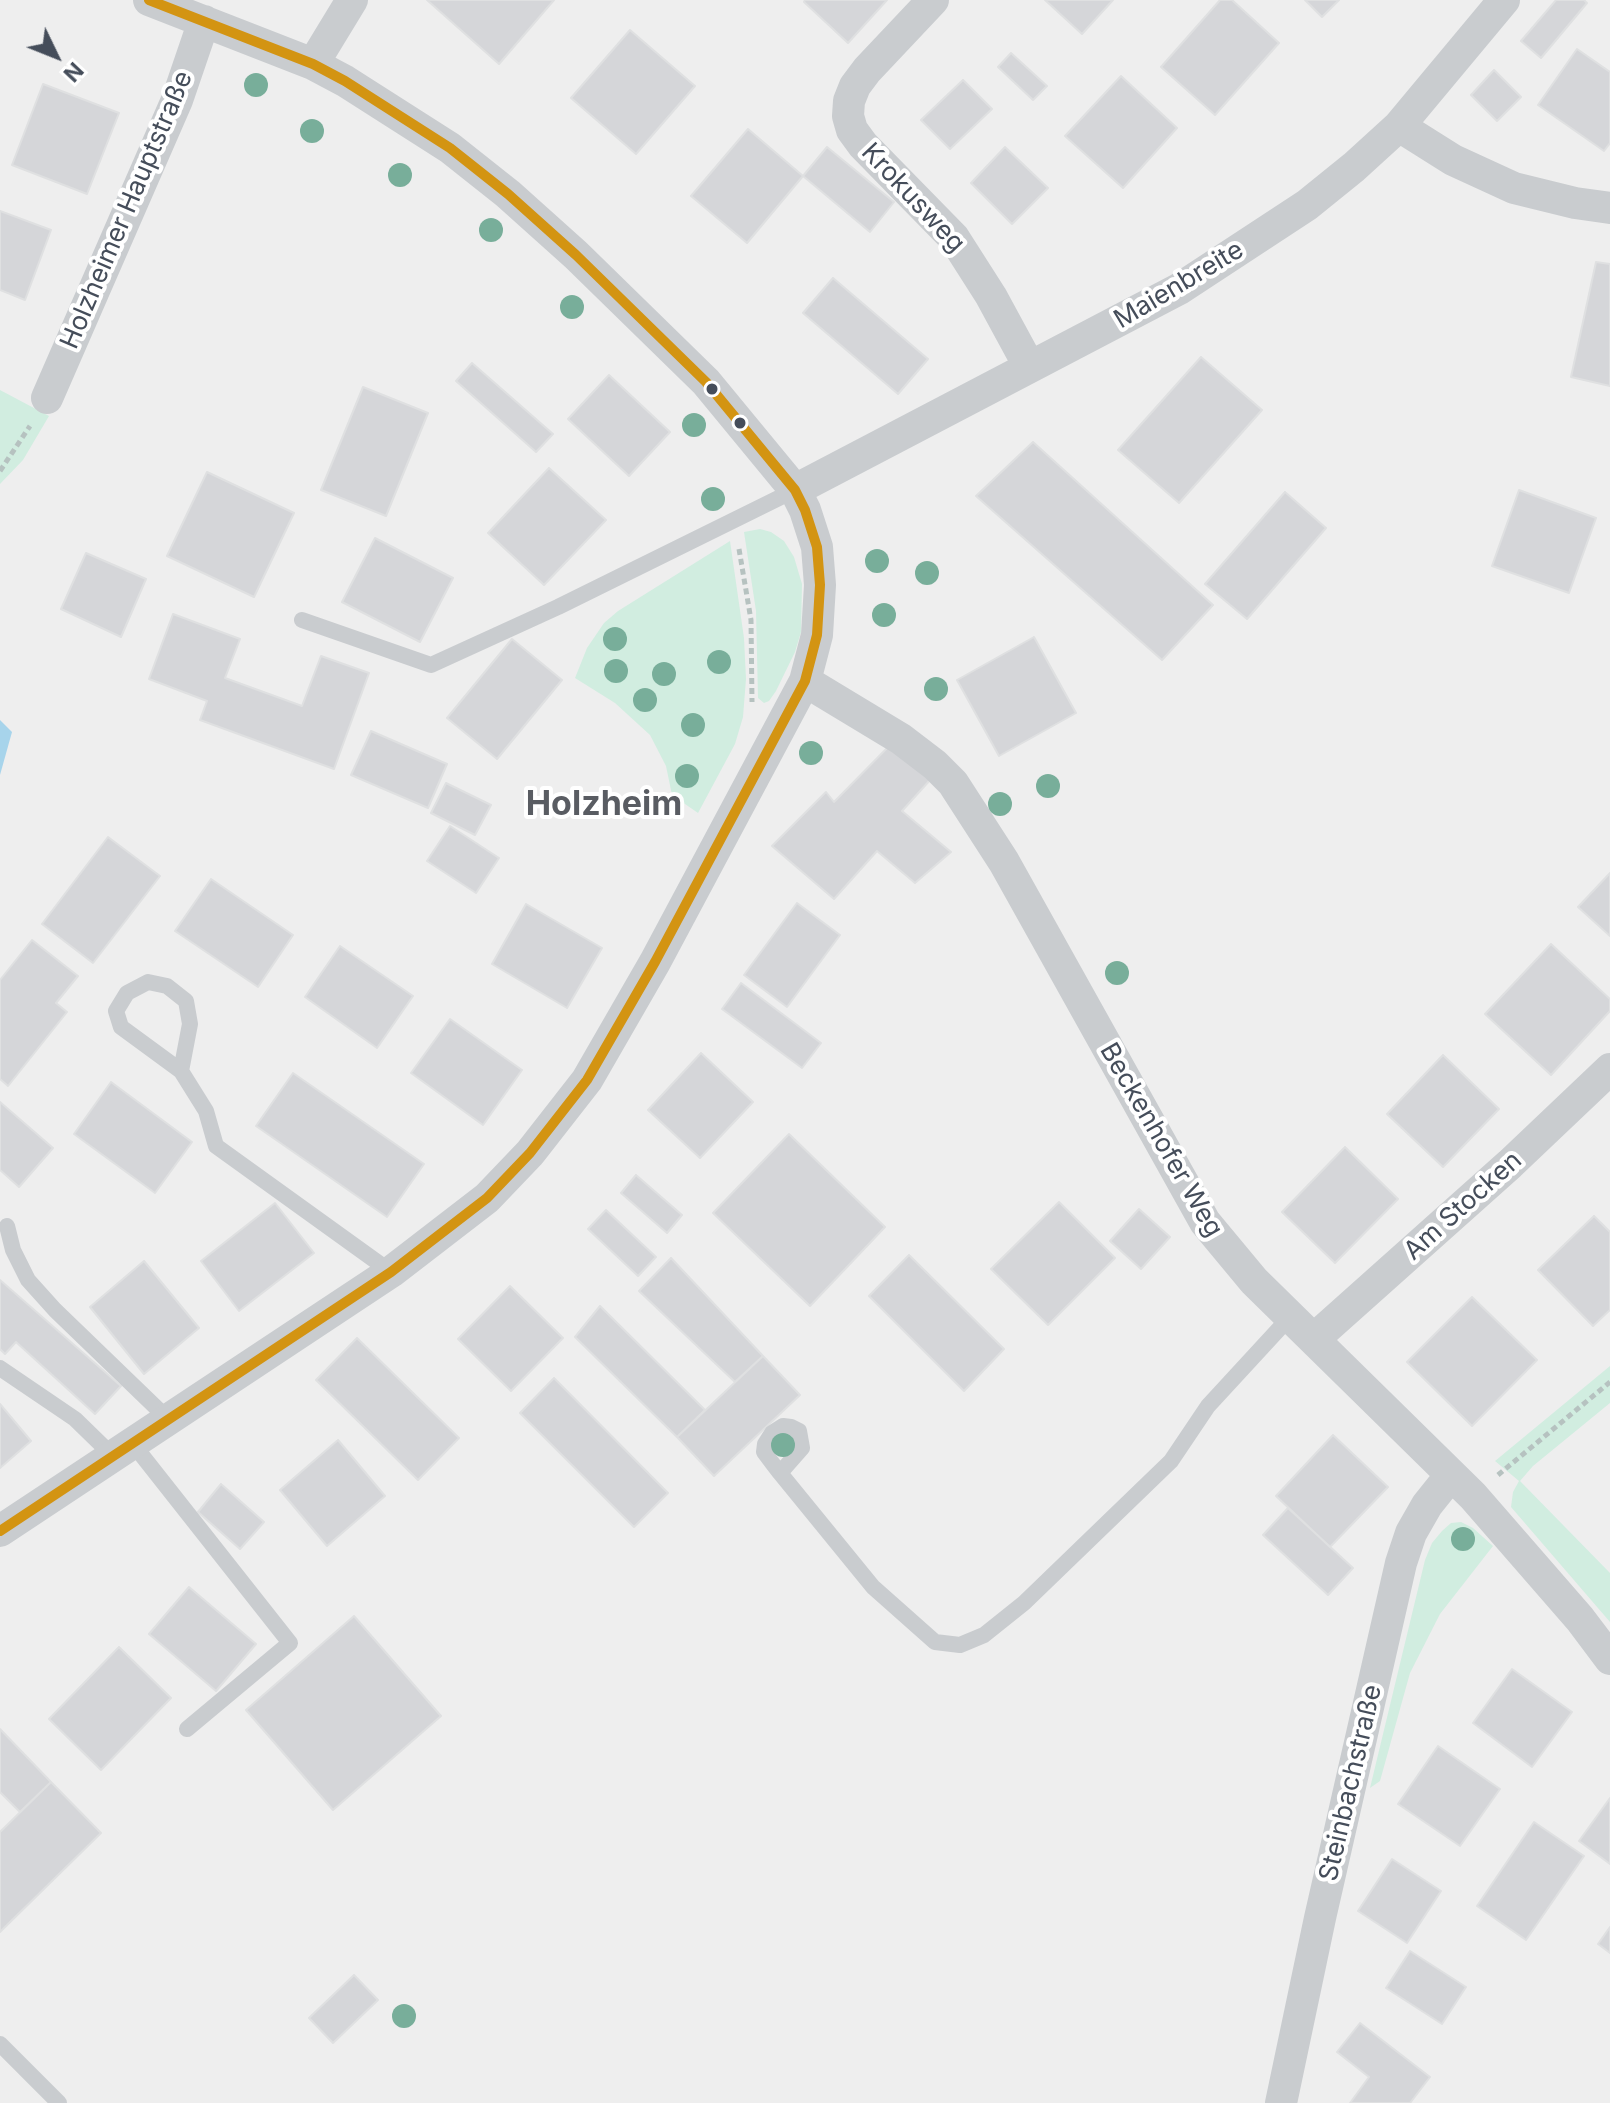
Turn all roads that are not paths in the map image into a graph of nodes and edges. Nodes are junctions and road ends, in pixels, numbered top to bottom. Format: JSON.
{"nodes":[{"id":1,"x":149,"y":0,"type":"edge"},
{"id":2,"x":352,"y":0,"type":"edge"},
{"id":3,"x":933,"y":0,"type":"edge"},
{"id":4,"x":1504,"y":0,"type":"edge"},
{"id":5,"x":204,"y":21,"type":"junction"},
{"id":6,"x":313,"y":64,"type":"junction"},
{"id":7,"x":1399,"y":126,"type":"junction"},
{"id":8,"x":1610,"y":208,"type":"edge"},
{"id":9,"x":1029,"y":366,"type":"junction"},
{"id":10,"x":47,"y":398,"type":"road end"},
{"id":11,"x":795,"y":490,"type":"junction"},
{"id":12,"x":302,"y":620,"type":"dead end"},
{"id":13,"x":805,"y":681,"type":"junction"},
{"id":14,"x":1610,"y":1069,"type":"edge"},
{"id":15,"x":181,"y":1071,"type":"junction"},
{"id":16,"x":7,"y":1226,"type":"dead end"},
{"id":17,"x":391,"y":1272,"type":"junction"},
{"id":18,"x":1290,"y":1317,"type":"junction"},
{"id":19,"x":1314,"y":1339,"type":"junction"},
{"id":20,"x":0,"y":1368,"type":"edge"},
{"id":21,"x":169,"y":1420,"type":"junction"},
{"id":22,"x":123,"y":1450,"type":"junction"},
{"id":23,"x":780,"y":1473,"type":"dead end"},
{"id":24,"x":1462,"y":1486,"type":"junction"},
{"id":25,"x":0,"y":1531,"type":"edge"},
{"id":26,"x":1610,"y":1659,"type":"edge"},
{"id":27,"x":187,"y":1729,"type":"dead end"},
{"id":28,"x":0,"y":2044,"type":"edge"},
{"id":29,"x":59,"y":2103,"type":"edge"},
{"id":30,"x":1281,"y":2103,"type":"edge"}],
"edges":[{"from":1,"to":5,"type":"street"},
{"from":2,"to":6,"type":"street"},
{"from":3,"to":9,"type":"street","name":"Krokusweg"},
{"from":4,"to":7,"type":"street","name":"Maienbreite"},
{"from":5,"to":6,"type":"street"},
{"from":5,"to":10,"type":"street","name":"Holzheimer Hauptstraße"},
{"from":6,"to":11,"type":"street"},
{"from":7,"to":8,"type":"street"},
{"from":7,"to":9,"type":"street","name":"Maienbreite"},
{"from":9,"to":11,"type":"street","name":"Maienbreite"},
{"from":11,"to":12,"type":"lane"},
{"from":11,"to":13,"type":"street"},
{"from":13,"to":17,"type":"street"},
{"from":13,"to":18,"type":"street","name":"Beckenhofer Weg"},
{"from":14,"to":19,"type":"street","name":"Am Stocken"},
{"from":15,"to":15,"type":"lane"},
{"from":15,"to":17,"type":"lane"},
{"from":16,"to":21,"type":"lane"},
{"from":17,"to":21,"type":"street"},
{"from":18,"to":19,"type":"street","name":"Beckenhofer Weg"},
{"from":18,"to":23,"type":"lane"},
{"from":19,"to":24,"type":"street","name":"Beckenhofer Weg"},
{"from":20,"to":22,"type":"lane"},
{"from":21,"to":22,"type":"street"},
{"from":22,"to":25,"type":"street"},
{"from":22,"to":27,"type":"lane"},
{"from":24,"to":26,"type":"street","name":"Beckenhofer Weg"},
{"from":24,"to":30,"type":"street","name":"Steinbachstraße"},
{"from":28,"to":29,"type":"lane"}]}
